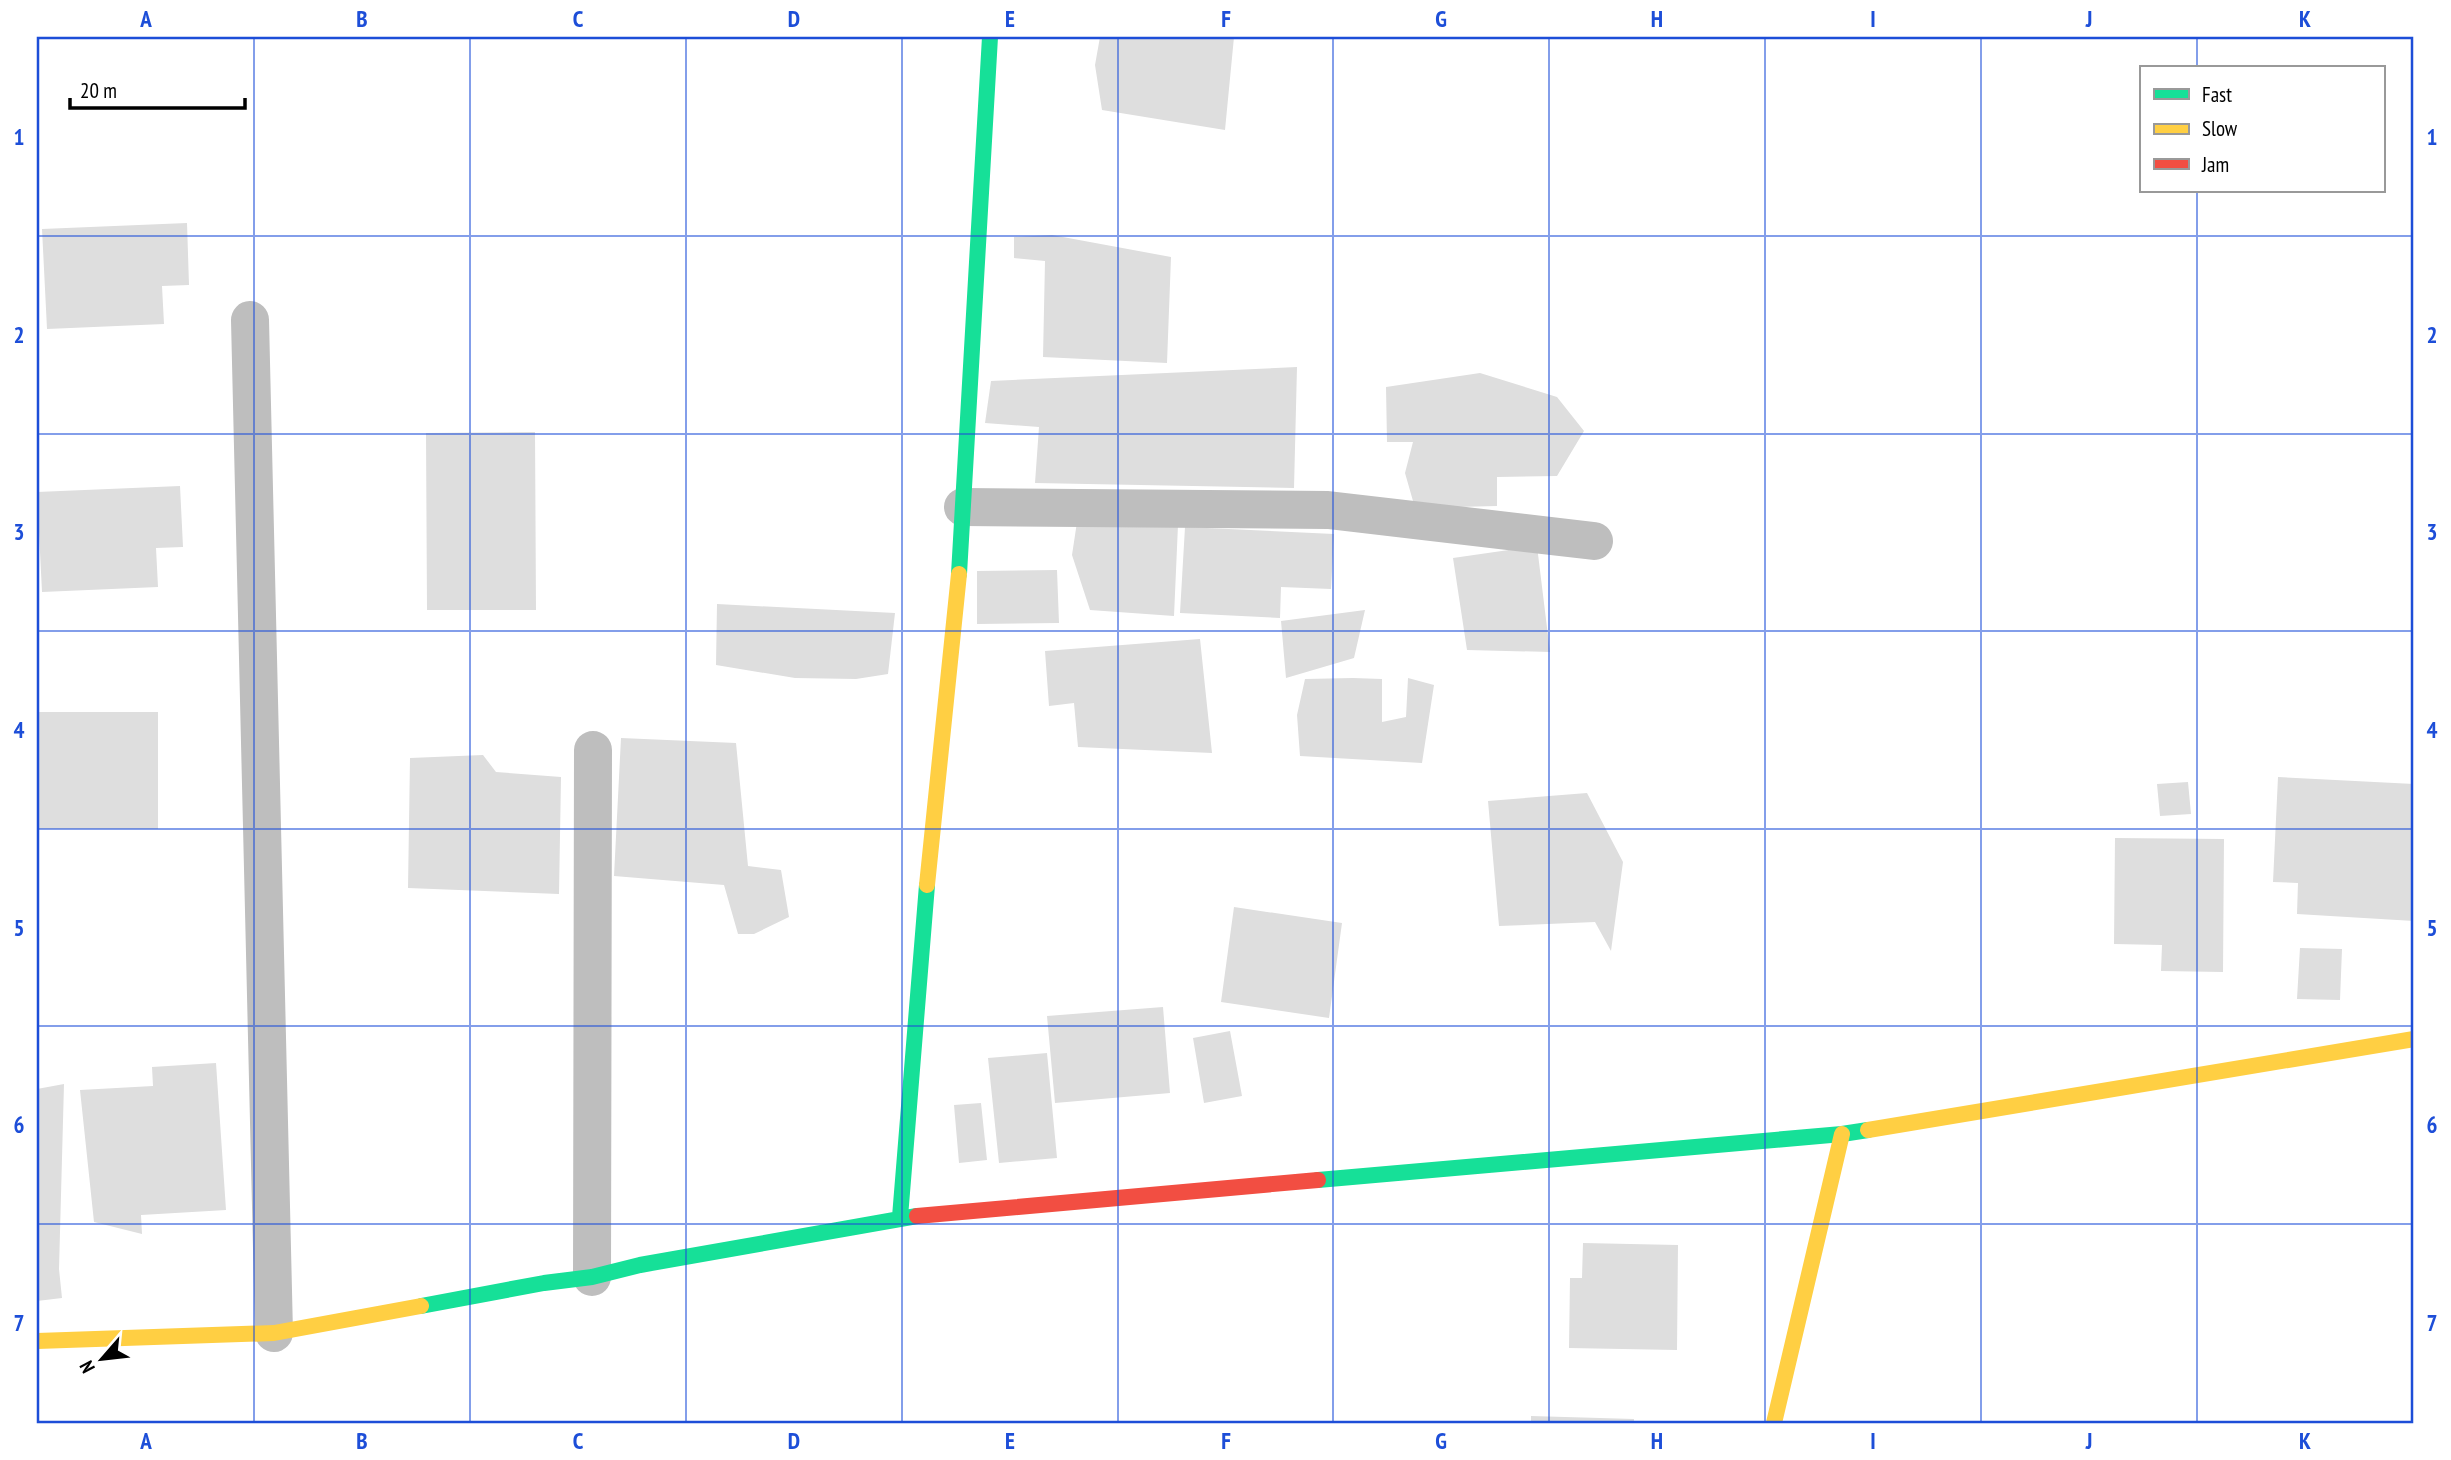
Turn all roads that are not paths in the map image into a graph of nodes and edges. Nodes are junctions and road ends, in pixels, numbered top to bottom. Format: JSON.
{"nodes":[{"id":1,"x":990,"y":37,"type":"edge"},
{"id":2,"x":250,"y":320,"type":"dead end"},
{"id":3,"x":963,"y":507,"type":"junction"},
{"id":4,"x":1594,"y":541,"type":"dead end"},
{"id":5,"x":593,"y":750,"type":"dead end"},
{"id":6,"x":2414,"y":1039,"type":"edge"},
{"id":7,"x":1842,"y":1134,"type":"junction"},
{"id":8,"x":900,"y":1217,"type":"junction"},
{"id":9,"x":592,"y":1277,"type":"junction"},
{"id":10,"x":274,"y":1333,"type":"junction"},
{"id":11,"x":37,"y":1341,"type":"edge"},
{"id":12,"x":1774,"y":1423,"type":"edge"}],
"edges":[{"from":1,"to":3,"type":"street"},
{"from":2,"to":10,"type":"street"},
{"from":3,"to":4,"type":"street"},
{"from":3,"to":8,"type":"street"},
{"from":5,"to":9,"type":"street"},
{"from":6,"to":7,"type":"street"},
{"from":7,"to":8,"type":"street"},
{"from":7,"to":12,"type":"street"},
{"from":8,"to":9,"type":"street"},
{"from":9,"to":10,"type":"street"},
{"from":10,"to":11,"type":"street"}]}
